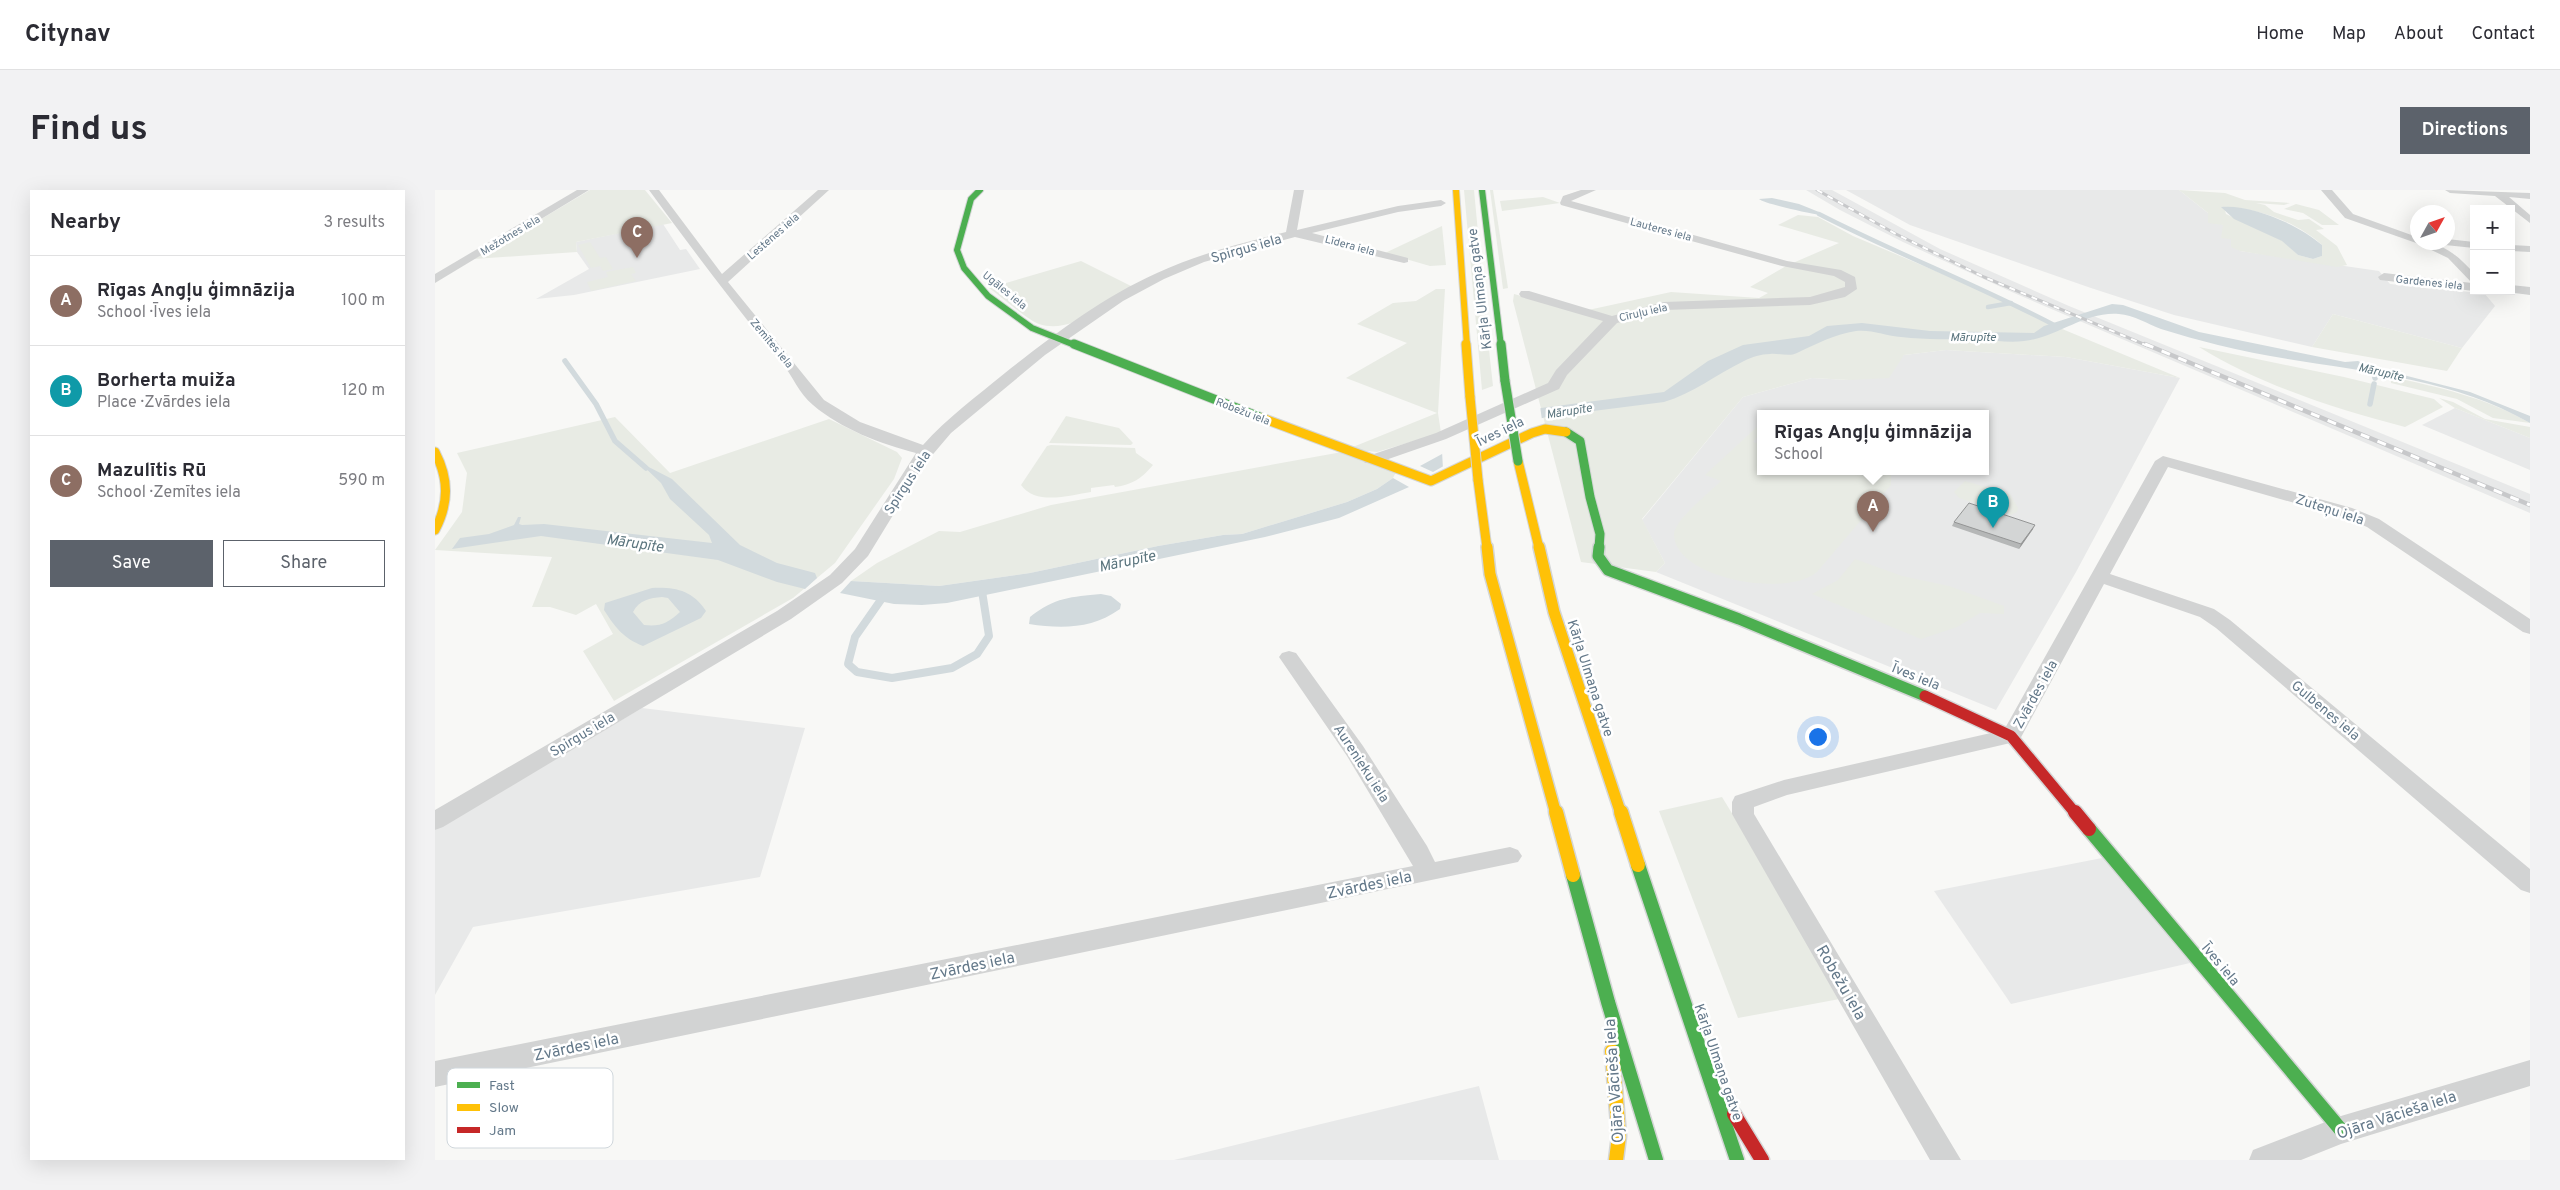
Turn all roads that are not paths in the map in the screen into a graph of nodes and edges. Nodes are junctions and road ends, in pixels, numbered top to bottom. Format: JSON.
{"nodes":[{"id":1,"x":584,"y":190,"type":"edge"},
{"id":2,"x":654,"y":190,"type":"edge"},
{"id":3,"x":824,"y":190,"type":"edge"},
{"id":4,"x":981,"y":190,"type":"edge"},
{"id":5,"x":1299,"y":190,"type":"edge"},
{"id":6,"x":1456,"y":190,"type":"edge"},
{"id":7,"x":1482,"y":190,"type":"edge"},
{"id":8,"x":2326,"y":190,"type":"edge"},
{"id":9,"x":2450,"y":190,"type":"edge"},
{"id":10,"x":1590,"y":191,"type":"edge"},
{"id":11,"x":2498,"y":194,"type":"junction"},
{"id":12,"x":2530,"y":196,"type":"edge"},
{"id":13,"x":1441,"y":203,"type":"dead end"},
{"id":14,"x":2530,"y":220,"type":"edge"},
{"id":15,"x":1297,"y":234,"type":"junction"},
{"id":16,"x":2410,"y":238,"type":"edge"},
{"id":17,"x":2455,"y":243,"type":"edge"},
{"id":18,"x":2470,"y":245,"type":"edge"},
{"id":19,"x":2515,"y":248,"type":"edge"},
{"id":20,"x":2439,"y":250,"type":"edge"},
{"id":21,"x":2530,"y":250,"type":"edge"},
{"id":22,"x":1404,"y":260,"type":"dead end"},
{"id":23,"x":1786,"y":264,"type":"joint"},
{"id":24,"x":2470,"y":276,"type":"edge"},
{"id":25,"x":2384,"y":277,"type":"dead end"},
{"id":26,"x":435,"y":280,"type":"edge"},
{"id":27,"x":722,"y":281,"type":"junction"},
{"id":28,"x":2470,"y":287,"type":"edge"},
{"id":29,"x":2515,"y":289,"type":"edge"},
{"id":30,"x":2530,"y":291,"type":"edge"},
{"id":31,"x":1525,"y":294,"type":"dead end"},
{"id":32,"x":1613,"y":320,"type":"junction"},
{"id":33,"x":1056,"y":338,"type":"junction"},
{"id":34,"x":926,"y":451,"type":"junction"},
{"id":35,"x":435,"y":452,"type":"edge"},
{"id":36,"x":1371,"y":460,"type":"junction"},
{"id":37,"x":2163,"y":461,"type":"joint"},
{"id":38,"x":1431,"y":481,"type":"joint"},
{"id":39,"x":435,"y":530,"type":"edge"},
{"id":40,"x":2099,"y":576,"type":"junction"},
{"id":41,"x":2530,"y":628,"type":"edge"},
{"id":42,"x":1289,"y":657,"type":"dead end"},
{"id":43,"x":2011,"y":736,"type":"junction"},
{"id":44,"x":1743,"y":802,"type":"joint"},
{"id":45,"x":435,"y":821,"type":"edge"},
{"id":46,"x":1510,"y":856,"type":"dead end"},
{"id":47,"x":1428,"y":872,"type":"junction"},
{"id":48,"x":2530,"y":883,"type":"edge"},
{"id":49,"x":1607,"y":1002,"type":"junction"},
{"id":50,"x":464,"y":1068,"type":"edge"},
{"id":51,"x":1705,"y":1068,"type":"junction"},
{"id":52,"x":2530,"y":1073,"type":"edge"},
{"id":53,"x":2341,"y":1130,"type":"junction"},
{"id":54,"x":1616,"y":1160,"type":"edge"},
{"id":55,"x":1656,"y":1160,"type":"edge"},
{"id":56,"x":1737,"y":1160,"type":"edge"},
{"id":57,"x":1762,"y":1160,"type":"edge"},
{"id":58,"x":1946,"y":1160,"type":"edge"},
{"id":59,"x":2264,"y":1160,"type":"edge"}],
"edges":[{"from":1,"to":26,"type":"street","name":"Mežotnes iela"},
{"from":2,"to":27,"type":"street","name":"Zemītes iela"},
{"from":3,"to":27,"type":"street","name":"Lestenes iela"},
{"from":4,"to":33,"type":"main road","name":"Ugāles iela"},
{"from":5,"to":15,"type":"street"},
{"from":6,"to":49,"type":"main road","name":"Kārļa Ulmaņa gatve","bridge":true},
{"from":7,"to":51,"type":"main road","name":"Kārļa Ulmaņa gatve","bridge":true},
{"from":8,"to":16,"type":"street"},
{"from":9,"to":11,"type":"street"},
{"from":10,"to":23,"type":"street","name":"Lauteres iela"},
{"from":11,"to":12,"type":"street"},
{"from":11,"to":14,"type":"street"},
{"from":13,"to":15,"type":"street","name":"Spirgus iela"},
{"from":15,"to":22,"type":"street","name":"Līdera iela"},
{"from":15,"to":33,"type":"street","name":"Spirgus iela"},
{"from":17,"to":18,"type":"street"},
{"from":19,"to":21,"type":"street"},
{"from":20,"to":24,"type":"street"},
{"from":23,"to":32,"type":"street","name":"Cīruļu iela"},
{"from":25,"to":28,"type":"street","name":"Gardenes iela"},
{"from":27,"to":34,"type":"street","name":"Zemītes iela"},
{"from":29,"to":30,"type":"street"},
{"from":31,"to":32,"type":"street"},
{"from":32,"to":36,"type":"street","name":"Cīruļu iela"},
{"from":33,"to":34,"type":"street","name":"Spirgus iela"},
{"from":33,"to":36,"type":"main road","name":"Robežu iela"},
{"from":34,"to":45,"type":"street","name":"Spirgus iela"},
{"from":35,"to":39,"type":"main road"},
{"from":36,"to":38,"type":"main road","name":"Robežu iela"},
{"from":37,"to":40,"type":"street","name":"Zvārdes iela"},
{"from":37,"to":41,"type":"street","name":"Zuteņu iela"},
{"from":38,"to":43,"type":"main road","name":"Īves iela"},
{"from":40,"to":43,"type":"street","name":"Zvārdes iela"},
{"from":40,"to":48,"type":"street","name":"Gulbenes iela"},
{"from":42,"to":47,"type":"street","name":"Aurenieku iela"},
{"from":43,"to":44,"type":"street","name":"Zvārdes iela"},
{"from":43,"to":53,"type":"main road","name":"Īves iela"},
{"from":44,"to":58,"type":"street","name":"Robežu iela"},
{"from":46,"to":47,"type":"street","name":"Zvārdes iela"},
{"from":47,"to":50,"type":"street","name":"Zvārdes iela"},
{"from":49,"to":54,"type":"main road","name":"Ojāra Vācieša iela"},
{"from":49,"to":55,"type":"main road","name":"Kārļa Ulmaņa gatve"},
{"from":51,"to":56,"type":"main road","name":"Kārļa Ulmaņa gatve"},
{"from":51,"to":57,"type":"main road"},
{"from":52,"to":53,"type":"street","name":"Ojāra Vācieša iela"},
{"from":53,"to":59,"type":"street","name":"Ojāra Vācieša iela"}]}
